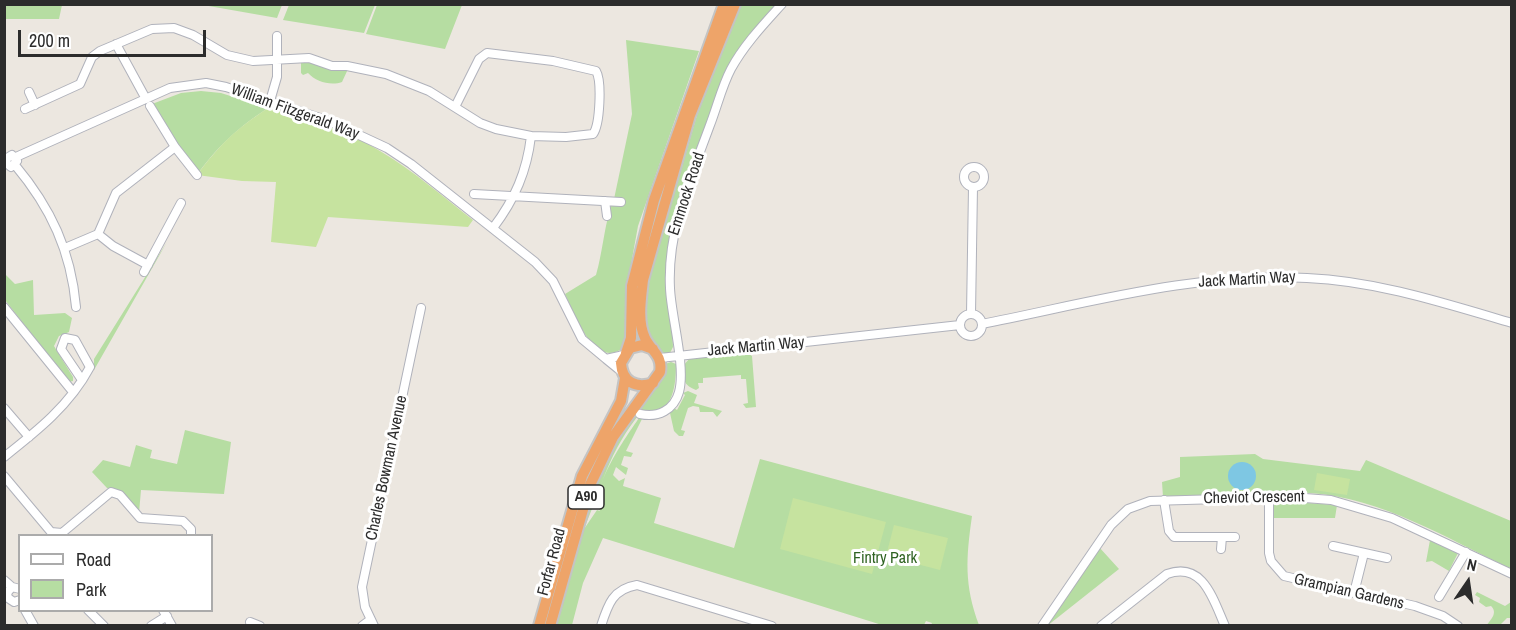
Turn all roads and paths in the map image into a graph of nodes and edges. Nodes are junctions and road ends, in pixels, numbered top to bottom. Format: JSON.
{"nodes":[{"id":1,"x":724,"y":4,"type":"edge"},
{"id":2,"x":735,"y":4,"type":"edge"},
{"id":3,"x":782,"y":4,"type":"edge"},
{"id":4,"x":277,"y":36,"type":"dead end"},
{"id":5,"x":116,"y":44,"type":"junction"},
{"id":6,"x":276,"y":60,"type":"junction"},
{"id":7,"x":29,"y":93,"type":"dead end"},
{"id":8,"x":270,"y":101,"type":"junction"},
{"id":9,"x":148,"y":102,"type":"junction"},
{"id":10,"x":35,"y":105,"type":"junction"},
{"id":11,"x":455,"y":107,"type":"junction"},
{"id":12,"x":24,"y":109,"type":"dead end"},
{"id":13,"x":531,"y":136,"type":"junction"},
{"id":14,"x":175,"y":147,"type":"junction"},
{"id":15,"x":5,"y":161,"type":"edge"},
{"id":16,"x":15,"y":161,"type":"junction"},
{"id":17,"x":197,"y":175,"type":"dead end"},
{"id":18,"x":973,"y":187,"type":"dead end"},
{"id":19,"x":474,"y":194,"type":"dead end"},
{"id":20,"x":515,"y":196,"type":"junction"},
{"id":21,"x":605,"y":201,"type":"junction"},
{"id":22,"x":621,"y":202,"type":"dead end"},
{"id":23,"x":182,"y":203,"type":"dead end"},
{"id":24,"x":607,"y":216,"type":"dead end"},
{"id":25,"x":494,"y":228,"type":"junction"},
{"id":26,"x":98,"y":234,"type":"junction"},
{"id":27,"x":65,"y":248,"type":"junction"},
{"id":28,"x":4,"y":307,"type":"edge"},
{"id":29,"x":76,"y":307,"type":"dead end"},
{"id":30,"x":421,"y":308,"type":"dead end"},
{"id":31,"x":971,"y":314,"type":"junction"},
{"id":32,"x":1512,"y":323,"type":"edge"},
{"id":33,"x":982,"y":324,"type":"junction"},
{"id":34,"x":960,"y":325,"type":"junction"},
{"id":35,"x":625,"y":354,"type":"junction"},
{"id":36,"x":657,"y":354,"type":"junction"},
{"id":37,"x":678,"y":355,"type":"junction"},
{"id":38,"x":606,"y":358,"type":"junction"},
{"id":39,"x":623,"y":375,"type":"junction"},
{"id":40,"x":82,"y":380,"type":"junction"},
{"id":41,"x":653,"y":382,"type":"junction"},
{"id":42,"x":73,"y":392,"type":"junction"},
{"id":43,"x":4,"y":408,"type":"edge"},
{"id":44,"x":640,"y":414,"type":"dead end"},
{"id":45,"x":29,"y":437,"type":"junction"},
{"id":46,"x":4,"y":457,"type":"edge"},
{"id":47,"x":4,"y":476,"type":"edge"},
{"id":48,"x":1269,"y":497,"type":"junction"},
{"id":49,"x":1164,"y":500,"type":"junction"},
{"id":50,"x":56,"y":534,"type":"edge"},
{"id":51,"x":56,"y":534,"type":"edge"},
{"id":52,"x":191,"y":534,"type":"edge"},
{"id":53,"x":1222,"y":537,"type":"junction"},
{"id":54,"x":1235,"y":537,"type":"dead end"},
{"id":55,"x":1333,"y":546,"type":"dead end"},
{"id":56,"x":1221,"y":549,"type":"dead end"},
{"id":57,"x":1466,"y":552,"type":"junction"},
{"id":58,"x":1364,"y":553,"type":"junction"},
{"id":59,"x":1387,"y":558,"type":"dead end"},
{"id":60,"x":1512,"y":574,"type":"edge"},
{"id":61,"x":4,"y":580,"type":"edge"},
{"id":62,"x":16,"y":588,"type":"edge"},
{"id":63,"x":1354,"y":593,"type":"junction"},
{"id":64,"x":1439,"y":597,"type":"dead end"},
{"id":65,"x":6,"y":599,"type":"edge"},
{"id":66,"x":26,"y":612,"type":"edge"},
{"id":67,"x":90,"y":612,"type":"edge"},
{"id":68,"x":165,"y":613,"type":"edge"},
{"id":69,"x":250,"y":622,"type":"dead end"},
{"id":70,"x":372,"y":623,"type":"edge"},
{"id":71,"x":34,"y":626,"type":"edge"},
{"id":72,"x":104,"y":626,"type":"edge"},
{"id":73,"x":151,"y":626,"type":"edge"},
{"id":74,"x":172,"y":626,"type":"edge"},
{"id":75,"x":260,"y":626,"type":"edge"},
{"id":76,"x":362,"y":626,"type":"edge"},
{"id":77,"x":539,"y":626,"type":"edge"},
{"id":78,"x":550,"y":626,"type":"edge"},
{"id":79,"x":601,"y":626,"type":"edge"},
{"id":80,"x":772,"y":626,"type":"edge"},
{"id":81,"x":1042,"y":626,"type":"edge"},
{"id":82,"x":1101,"y":626,"type":"edge"},
{"id":83,"x":1225,"y":626,"type":"edge"},
{"id":84,"x":1458,"y":626,"type":"edge"}],
"edges":[{"from":1,"to":35,"type":"highway","number":"A90"},
{"from":2,"to":36,"type":"highway"},
{"from":3,"to":37,"type":"street","name":"Emmock Road"},
{"from":4,"to":6,"type":"street"},
{"from":5,"to":6,"type":"street"},
{"from":5,"to":9,"type":"street"},
{"from":5,"to":10,"type":"street"},
{"from":6,"to":8,"type":"street"},
{"from":6,"to":11,"type":"street"},
{"from":7,"to":10,"type":"street"},
{"from":8,"to":9,"type":"street","name":"William Fitzgerald Way"},
{"from":8,"to":25,"type":"street","name":"William Fitzgerald Way"},
{"from":9,"to":14,"type":"street"},
{"from":9,"to":16,"type":"street","name":"William Fitzgerald Way"},
{"from":10,"to":12,"type":"street"},
{"from":11,"to":13,"type":"street"},
{"from":11,"to":13,"type":"street"},
{"from":13,"to":20,"type":"street"},
{"from":14,"to":17,"type":"street"},
{"from":14,"to":26,"type":"street"},
{"from":15,"to":16,"type":"street","name":"William Fitzgerald Way"},
{"from":16,"to":27,"type":"street"},
{"from":18,"to":31,"type":"street"},
{"from":19,"to":20,"type":"street"},
{"from":20,"to":21,"type":"street"},
{"from":20,"to":25,"type":"street"},
{"from":21,"to":22,"type":"street"},
{"from":21,"to":24,"type":"street"},
{"from":23,"to":26,"type":"street"},
{"from":25,"to":38,"type":"street","name":"William Fitzgerald Way"},
{"from":26,"to":27,"type":"street"},
{"from":27,"to":29,"type":"street"},
{"from":28,"to":42,"type":"street"},
{"from":30,"to":70,"type":"street","name":"Charles Bowman Avenue"},
{"from":31,"to":33,"type":"street"},
{"from":31,"to":34,"type":"street"},
{"from":32,"to":33,"type":"street","name":"Jack Martin Way"},
{"from":33,"to":34,"type":"street","name":"Jack Martin Way"},
{"from":34,"to":37,"type":"street","name":"Jack Martin Way"},
{"from":35,"to":36,"type":"highway"},
{"from":35,"to":38,"type":"street"},
{"from":35,"to":39,"type":"highway","number":"A90"},
{"from":36,"to":37,"type":"street","name":"Jack Martin Way"},
{"from":36,"to":41,"type":"highway","number":"A90"},
{"from":37,"to":44,"type":"street","name":"Emmock Road"},
{"from":38,"to":39,"type":"street","name":"William Fitzgerald Way"},
{"from":39,"to":41,"type":"highway"},
{"from":39,"to":77,"type":"highway","name":"Forfar Road","number":"A90"},
{"from":40,"to":40,"type":"street"},
{"from":40,"to":42,"type":"street"},
{"from":41,"to":78,"type":"highway","name":"Forfar Road","number":"A90"},
{"from":42,"to":45,"type":"street"},
{"from":43,"to":45,"type":"street"},
{"from":45,"to":46,"type":"street"},
{"from":47,"to":51,"type":"street"},
{"from":48,"to":49,"type":"street","name":"Cheviot Crescent"},
{"from":48,"to":57,"type":"street","name":"Cheviot Crescent"},
{"from":48,"to":63,"type":"street","name":"Grampian Gardens"},
{"from":49,"to":53,"type":"street"},
{"from":49,"to":81,"type":"street","name":"Cheviot Crescent"},
{"from":50,"to":52,"type":"street"},
{"from":53,"to":54,"type":"street"},
{"from":53,"to":56,"type":"street"},
{"from":55,"to":58,"type":"street"},
{"from":57,"to":60,"type":"street","name":"Cheviot Crescent"},
{"from":57,"to":64,"type":"street"},
{"from":58,"to":59,"type":"street"},
{"from":58,"to":63,"type":"street"},
{"from":61,"to":62,"type":"street"},
{"from":62,"to":65,"type":"street"},
{"from":63,"to":84,"type":"street","name":"Grampian Gardens"},
{"from":66,"to":71,"type":"street"},
{"from":67,"to":72,"type":"street"},
{"from":68,"to":73,"type":"street"},
{"from":68,"to":74,"type":"street"},
{"from":69,"to":75,"type":"street"},
{"from":70,"to":76,"type":"street"},
{"from":79,"to":80,"type":"street"},
{"from":82,"to":83,"type":"street"}]}
